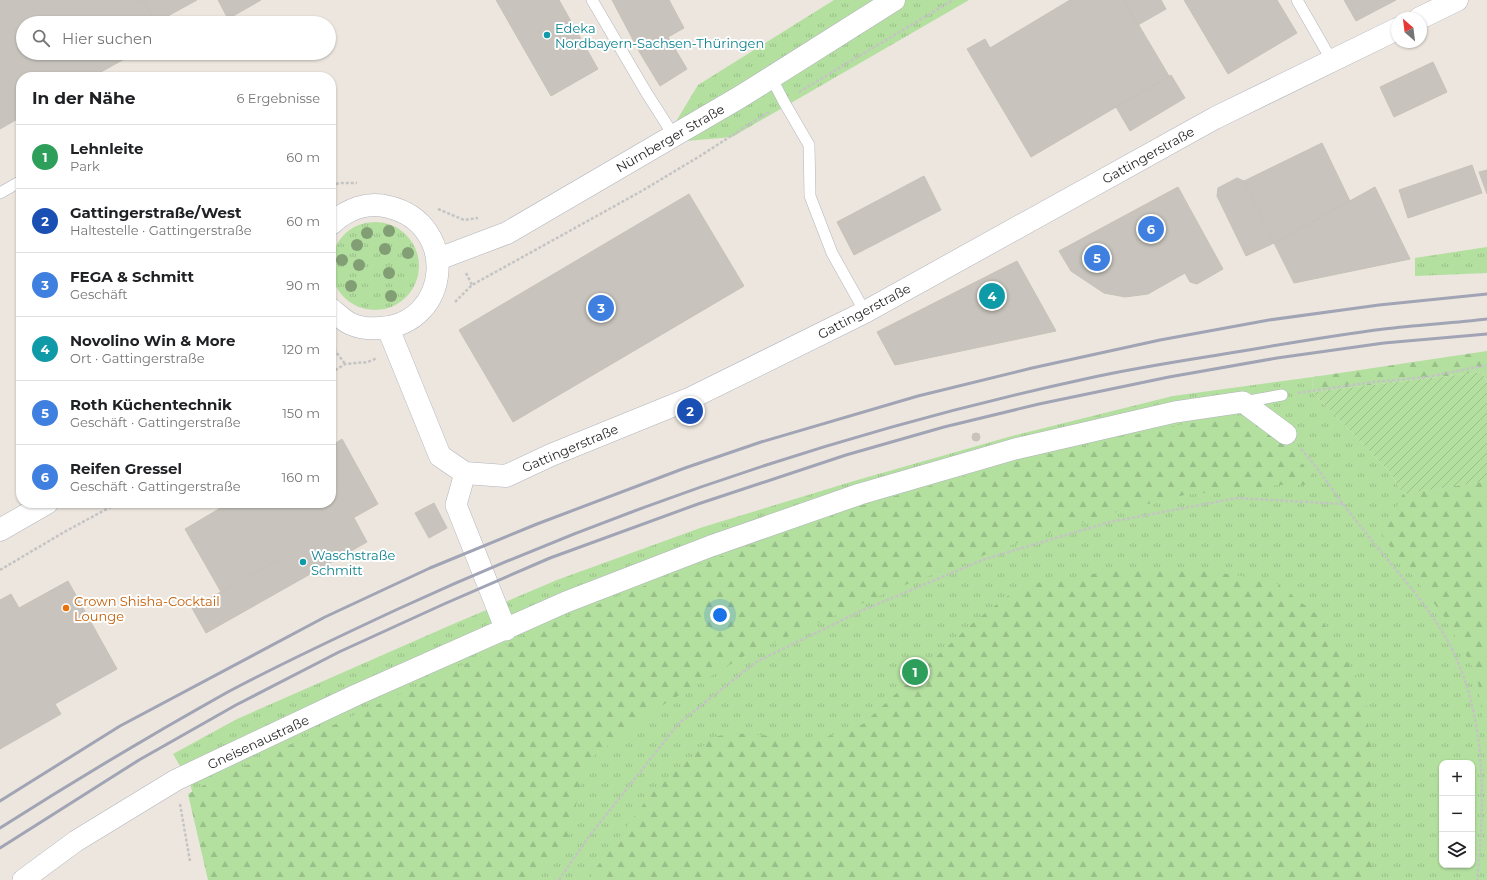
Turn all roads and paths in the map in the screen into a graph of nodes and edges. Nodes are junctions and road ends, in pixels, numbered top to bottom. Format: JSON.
{"nodes":[{"id":1,"x":592,"y":0,"type":"edge"},
{"id":2,"x":894,"y":0,"type":"edge"},
{"id":3,"x":953,"y":0,"type":"edge"},
{"id":4,"x":1296,"y":0,"type":"edge"},
{"id":5,"x":1457,"y":0,"type":"edge"},
{"id":6,"x":1427,"y":15,"type":"edge"},
{"id":7,"x":1391,"y":32,"type":"edge"},
{"id":8,"x":1332,"y":61,"type":"junction"},
{"id":9,"x":771,"y":77,"type":"junction"},
{"id":10,"x":784,"y":102,"type":"junction"},
{"id":11,"x":674,"y":136,"type":"junction"},
{"id":12,"x":16,"y":184,"type":"edge"},
{"id":13,"x":0,"y":193,"type":"edge"},
{"id":14,"x":336,"y":220,"type":"edge"},
{"id":15,"x":438,"y":259,"type":"junction"},
{"id":16,"x":472,"y":285,"type":"dead end"},
{"id":17,"x":865,"y":312,"type":"junction"},
{"id":18,"x":336,"y":313,"type":"edge"},
{"id":19,"x":388,"y":328,"type":"junction"},
{"id":20,"x":336,"y":351,"type":"edge"},
{"id":21,"x":1487,"y":365,"type":"edge"},
{"id":22,"x":336,"y":370,"type":"edge"},
{"id":23,"x":1282,"y":395,"type":"joint"},
{"id":24,"x":1243,"y":402,"type":"junction"},
{"id":25,"x":1286,"y":434,"type":"joint"},
{"id":26,"x":465,"y":473,"type":"junction"},
{"id":27,"x":1343,"y":504,"type":"junction"},
{"id":28,"x":38,"y":508,"type":"edge"},
{"id":29,"x":109,"y":508,"type":"edge"},
{"id":30,"x":0,"y":530,"type":"edge"},
{"id":31,"x":0,"y":570,"type":"edge"},
{"id":32,"x":506,"y":630,"type":"junction"},
{"id":33,"x":176,"y":780,"type":"junction"},
{"id":34,"x":190,"y":861,"type":"dead end"},
{"id":35,"x":23,"y":880,"type":"edge"},
{"id":36,"x":559,"y":880,"type":"edge"},
{"id":37,"x":1477,"y":880,"type":"edge"}],
"edges":[{"from":1,"to":11,"type":"lane"},
{"from":2,"to":9,"type":"street","name":"Nürnberger Straße"},
{"from":3,"to":10,"type":"path"},
{"from":4,"to":8,"type":"lane"},
{"from":5,"to":6,"type":"street"},
{"from":7,"to":8,"type":"street","name":"Gattingerstraße"},
{"from":8,"to":17,"type":"street","name":"Gattingerstraße"},
{"from":9,"to":10,"type":"lane"},
{"from":9,"to":11,"type":"street","name":"Nürnberger Straße"},
{"from":10,"to":16,"type":"path"},
{"from":10,"to":17,"type":"lane"},
{"from":11,"to":15,"type":"street","name":"Nürnberger Straße"},
{"from":12,"to":13,"type":"lane"},
{"from":14,"to":15,"type":"street"},
{"from":15,"to":19,"type":"street"},
{"from":17,"to":26,"type":"street","name":"Gattingerstraße"},
{"from":18,"to":19,"type":"street"},
{"from":19,"to":26,"type":"street"},
{"from":20,"to":22,"type":"path"},
{"from":21,"to":23,"type":"path"},
{"from":23,"to":24,"type":"lane"},
{"from":24,"to":25,"type":"street"},
{"from":24,"to":32,"type":"street","name":"Gneisenaustraße"},
{"from":25,"to":27,"type":"path"},
{"from":26,"to":32,"type":"street"},
{"from":27,"to":36,"type":"path"},
{"from":27,"to":37,"type":"path"},
{"from":28,"to":30,"type":"street"},
{"from":29,"to":31,"type":"path"},
{"from":32,"to":33,"type":"street","name":"Gneisenaustraße"},
{"from":33,"to":34,"type":"path"},
{"from":33,"to":35,"type":"street","name":"Gneisenaustraße"}]}
